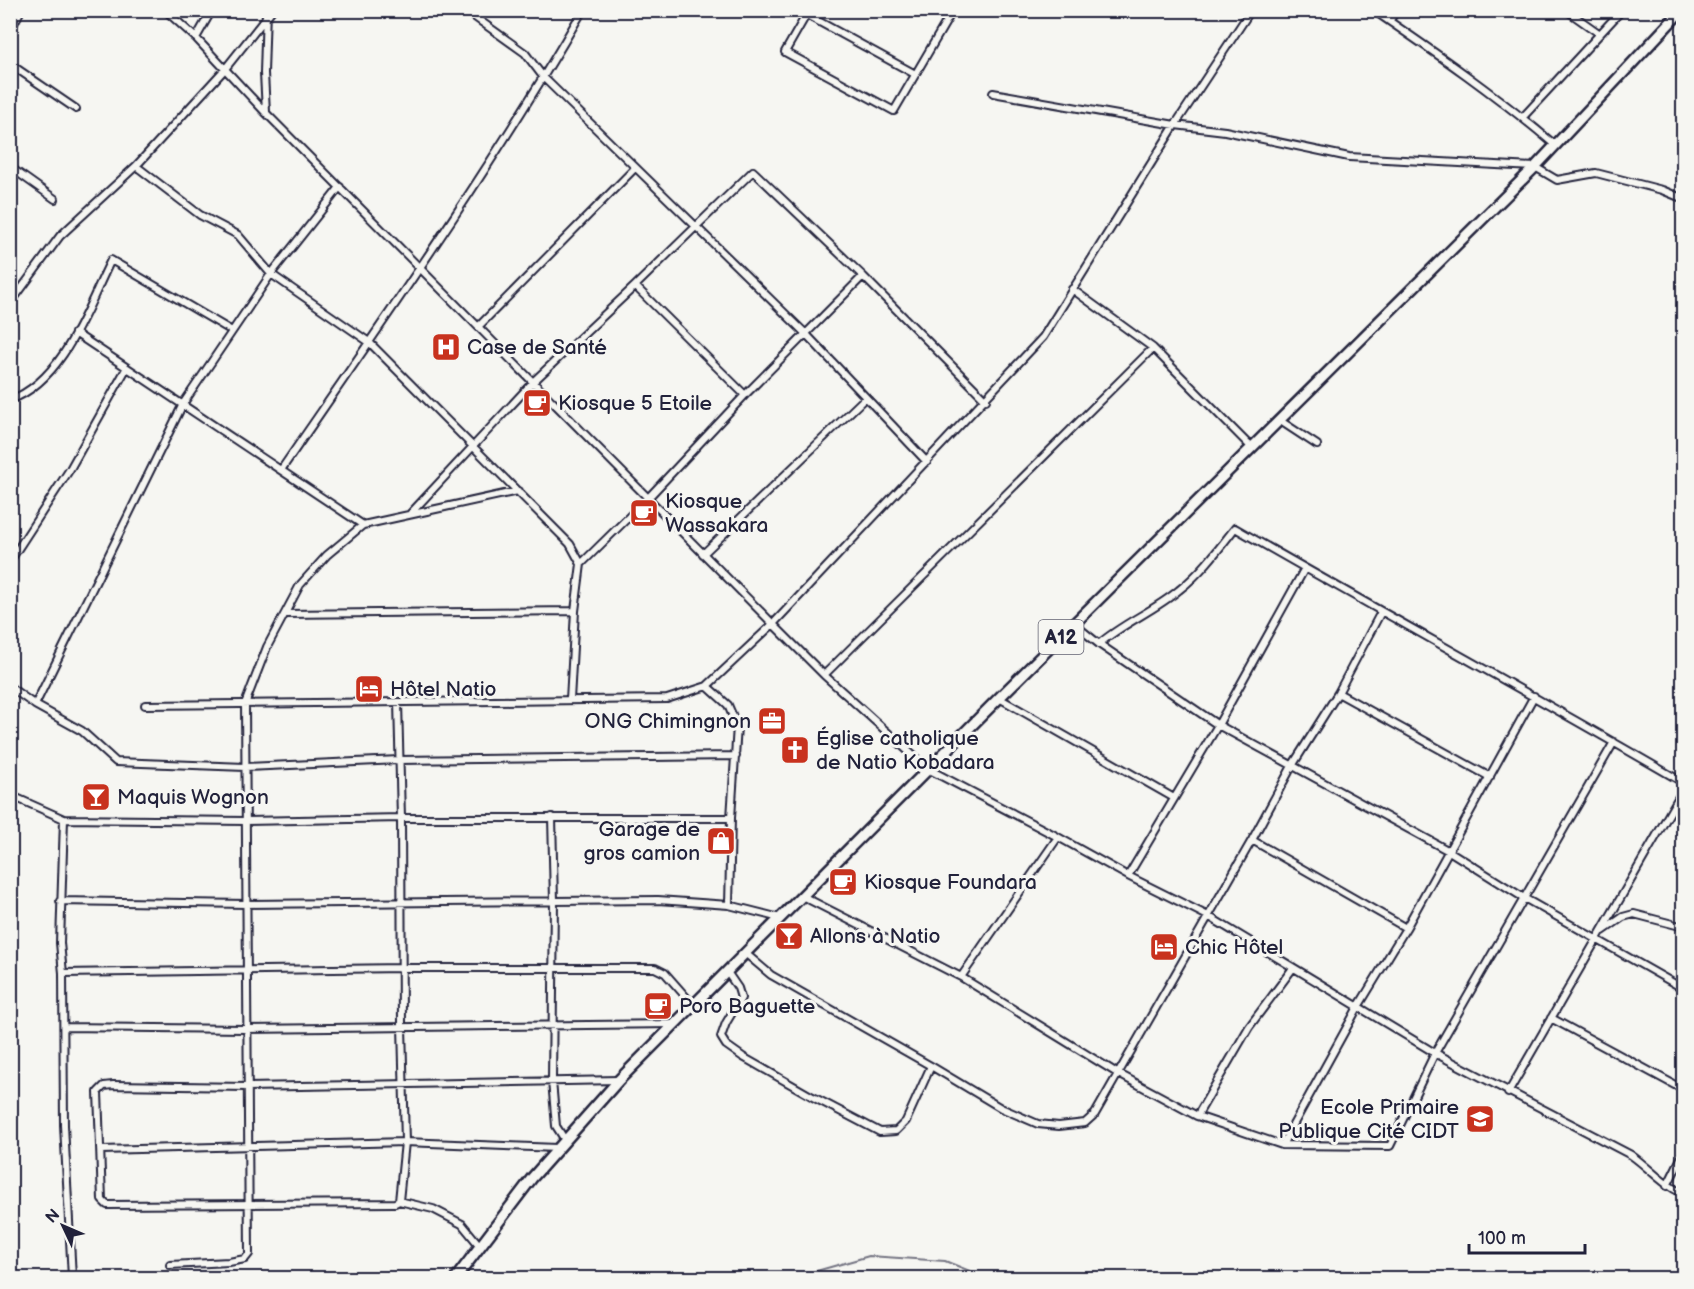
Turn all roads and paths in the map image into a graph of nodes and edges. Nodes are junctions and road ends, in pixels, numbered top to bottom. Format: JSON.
{"nodes":[{"id":1,"x":21,"y":10,"type":"edge"},
{"id":2,"x":165,"y":10,"type":"edge"},
{"id":3,"x":212,"y":10,"type":"edge"},
{"id":4,"x":266,"y":10,"type":"edge"},
{"id":5,"x":272,"y":10,"type":"edge"},
{"id":6,"x":465,"y":10,"type":"edge"},
{"id":7,"x":583,"y":10,"type":"edge"},
{"id":8,"x":953,"y":10,"type":"edge"},
{"id":9,"x":1251,"y":10,"type":"edge"},
{"id":10,"x":1373,"y":10,"type":"edge"},
{"id":11,"x":1397,"y":10,"type":"edge"},
{"id":12,"x":1566,"y":10,"type":"edge"},
{"id":13,"x":1622,"y":10,"type":"edge"},
{"id":14,"x":1682,"y":10,"type":"edge"},
{"id":15,"x":808,"y":13,"type":"edge"},
{"id":16,"x":265,"y":19,"type":"junction"},
{"id":17,"x":1389,"y":21,"type":"junction"},
{"id":18,"x":10,"y":31,"type":"edge"},
{"id":19,"x":1599,"y":34,"type":"junction"},
{"id":20,"x":196,"y":38,"type":"junction"},
{"id":21,"x":10,"y":64,"type":"edge"},
{"id":22,"x":225,"y":69,"type":"junction"},
{"id":23,"x":915,"y":74,"type":"junction"},
{"id":24,"x":544,"y":78,"type":"junction"},
{"id":25,"x":993,"y":93,"type":"dead end"},
{"id":26,"x":76,"y":109,"type":"dead end"},
{"id":27,"x":266,"y":113,"type":"junction"},
{"id":28,"x":1523,"y":117,"type":"junction"},
{"id":29,"x":1175,"y":125,"type":"junction"},
{"id":30,"x":1555,"y":145,"type":"junction"},
{"id":31,"x":136,"y":166,"type":"junction"},
{"id":32,"x":10,"y":167,"type":"edge"},
{"id":33,"x":634,"y":168,"type":"junction"},
{"id":34,"x":1535,"y":168,"type":"junction"},
{"id":35,"x":340,"y":187,"type":"junction"},
{"id":36,"x":55,"y":199,"type":"dead end"},
{"id":37,"x":1683,"y":199,"type":"edge"},
{"id":38,"x":695,"y":228,"type":"junction"},
{"id":39,"x":420,"y":266,"type":"junction"},
{"id":40,"x":271,"y":274,"type":"junction"},
{"id":41,"x":863,"y":276,"type":"junction"},
{"id":42,"x":635,"y":286,"type":"junction"},
{"id":43,"x":1072,"y":289,"type":"junction"},
{"id":44,"x":10,"y":304,"type":"edge"},
{"id":45,"x":479,"y":326,"type":"junction"},
{"id":46,"x":232,"y":331,"type":"junction"},
{"id":47,"x":75,"y":333,"type":"junction"},
{"id":48,"x":806,"y":334,"type":"junction"},
{"id":49,"x":369,"y":342,"type":"junction"},
{"id":50,"x":1153,"y":348,"type":"junction"},
{"id":51,"x":126,"y":369,"type":"junction"},
{"id":52,"x":534,"y":381,"type":"junction"},
{"id":53,"x":745,"y":395,"type":"junction"},
{"id":54,"x":865,"y":398,"type":"junction"},
{"id":55,"x":10,"y":400,"type":"edge"},
{"id":56,"x":986,"y":400,"type":"junction"},
{"id":57,"x":183,"y":404,"type":"junction"},
{"id":58,"x":1279,"y":420,"type":"junction"},
{"id":59,"x":1317,"y":446,"type":"dead end"},
{"id":60,"x":474,"y":447,"type":"junction"},
{"id":61,"x":1251,"y":447,"type":"junction"},
{"id":62,"x":927,"y":462,"type":"junction"},
{"id":63,"x":281,"y":470,"type":"junction"},
{"id":64,"x":518,"y":491,"type":"junction"},
{"id":65,"x":648,"y":498,"type":"junction"},
{"id":66,"x":410,"y":514,"type":"junction"},
{"id":67,"x":363,"y":525,"type":"junction"},
{"id":68,"x":702,"y":554,"type":"junction"},
{"id":69,"x":10,"y":561,"type":"edge"},
{"id":70,"x":581,"y":564,"type":"junction"},
{"id":71,"x":1305,"y":568,"type":"junction"},
{"id":72,"x":575,"y":611,"type":"junction"},
{"id":73,"x":1381,"y":612,"type":"junction"},
{"id":74,"x":285,"y":614,"type":"junction"},
{"id":75,"x":773,"y":624,"type":"junction"},
{"id":76,"x":1074,"y":624,"type":"junction"},
{"id":77,"x":1099,"y":644,"type":"junction"},
{"id":78,"x":824,"y":675,"type":"junction"},
{"id":79,"x":707,"y":686,"type":"junction"},
{"id":80,"x":10,"y":687,"type":"edge"},
{"id":81,"x":1338,"y":693,"type":"junction"},
{"id":82,"x":1534,"y":696,"type":"junction"},
{"id":83,"x":999,"y":698,"type":"junction"},
{"id":84,"x":570,"y":700,"type":"junction"},
{"id":85,"x":398,"y":702,"type":"junction"},
{"id":86,"x":245,"y":704,"type":"junction"},
{"id":87,"x":35,"y":705,"type":"junction"},
{"id":88,"x":145,"y":705,"type":"dead end"},
{"id":89,"x":1218,"y":725,"type":"junction"},
{"id":90,"x":1614,"y":742,"type":"junction"},
{"id":91,"x":736,"y":756,"type":"junction"},
{"id":92,"x":399,"y":760,"type":"junction"},
{"id":93,"x":1292,"y":766,"type":"junction"},
{"id":94,"x":245,"y":767,"type":"junction"},
{"id":95,"x":928,"y":769,"type":"junction"},
{"id":96,"x":1490,"y":777,"type":"junction"},
{"id":97,"x":1683,"y":783,"type":"edge"},
{"id":98,"x":1683,"y":788,"type":"edge"},
{"id":99,"x":10,"y":795,"type":"edge"},
{"id":100,"x":1174,"y":798,"type":"junction"},
{"id":101,"x":552,"y":817,"type":"junction"},
{"id":102,"x":401,"y":818,"type":"junction"},
{"id":103,"x":731,"y":818,"type":"junction"},
{"id":104,"x":64,"y":819,"type":"junction"},
{"id":105,"x":245,"y":821,"type":"junction"},
{"id":106,"x":1058,"y":837,"type":"junction"},
{"id":107,"x":1252,"y":840,"type":"junction"},
{"id":108,"x":1449,"y":851,"type":"junction"},
{"id":109,"x":1128,"y":876,"type":"junction"},
{"id":110,"x":804,"y":897,"type":"junction"},
{"id":111,"x":1524,"y":898,"type":"junction"},
{"id":112,"x":60,"y":901,"type":"junction"},
{"id":113,"x":554,"y":901,"type":"junction"},
{"id":114,"x":400,"y":902,"type":"junction"},
{"id":115,"x":246,"y":904,"type":"junction"},
{"id":116,"x":729,"y":905,"type":"junction"},
{"id":117,"x":1208,"y":916,"type":"junction"},
{"id":118,"x":780,"y":918,"type":"junction"},
{"id":119,"x":1683,"y":927,"type":"edge"},
{"id":120,"x":1407,"y":928,"type":"junction"},
{"id":121,"x":1598,"y":936,"type":"junction"},
{"id":122,"x":745,"y":953,"type":"junction"},
{"id":123,"x":402,"y":968,"type":"junction"},
{"id":124,"x":553,"y":968,"type":"junction"},
{"id":125,"x":1293,"y":968,"type":"junction"},
{"id":126,"x":246,"y":972,"type":"junction"},
{"id":127,"x":727,"y":972,"type":"junction"},
{"id":128,"x":63,"y":973,"type":"junction"},
{"id":129,"x":961,"y":977,"type":"junction"},
{"id":130,"x":1683,"y":989,"type":"edge"},
{"id":131,"x":694,"y":1007,"type":"junction"},
{"id":132,"x":1358,"y":1007,"type":"junction"},
{"id":133,"x":1551,"y":1018,"type":"junction"},
{"id":134,"x":676,"y":1024,"type":"junction"},
{"id":135,"x":402,"y":1026,"type":"junction"},
{"id":136,"x":554,"y":1026,"type":"junction"},
{"id":137,"x":64,"y":1027,"type":"junction"},
{"id":138,"x":246,"y":1029,"type":"junction"},
{"id":139,"x":1435,"y":1053,"type":"junction"},
{"id":140,"x":931,"y":1066,"type":"junction"},
{"id":141,"x":1117,"y":1073,"type":"junction"},
{"id":142,"x":619,"y":1080,"type":"junction"},
{"id":143,"x":552,"y":1082,"type":"junction"},
{"id":144,"x":404,"y":1084,"type":"junction"},
{"id":145,"x":247,"y":1087,"type":"junction"},
{"id":146,"x":1683,"y":1090,"type":"edge"},
{"id":147,"x":1508,"y":1093,"type":"junction"},
{"id":148,"x":1197,"y":1116,"type":"junction"},
{"id":149,"x":565,"y":1140,"type":"junction"},
{"id":150,"x":405,"y":1142,"type":"junction"},
{"id":151,"x":1282,"y":1145,"type":"junction"},
{"id":152,"x":247,"y":1146,"type":"junction"},
{"id":153,"x":557,"y":1148,"type":"junction"},
{"id":154,"x":101,"y":1150,"type":"junction"},
{"id":155,"x":1683,"y":1152,"type":"edge"},
{"id":156,"x":1667,"y":1186,"type":"junction"},
{"id":157,"x":1683,"y":1194,"type":"edge"},
{"id":158,"x":399,"y":1201,"type":"junction"},
{"id":159,"x":247,"y":1203,"type":"junction"},
{"id":160,"x":480,"y":1246,"type":"junction"},
{"id":161,"x":170,"y":1265,"type":"dead end"},
{"id":162,"x":72,"y":1278,"type":"edge"},
{"id":163,"x":456,"y":1278,"type":"edge"}],
"edges":[{"from":1,"to":18,"type":"street"},
{"from":2,"to":20,"type":"street"},
{"from":3,"to":20,"type":"street"},
{"from":4,"to":16,"type":"street"},
{"from":5,"to":16,"type":"street"},
{"from":6,"to":24,"type":"street"},
{"from":7,"to":24,"type":"street"},
{"from":8,"to":23,"type":"street"},
{"from":9,"to":29,"type":"street"},
{"from":10,"to":17,"type":"street"},
{"from":11,"to":17,"type":"street"},
{"from":12,"to":19,"type":"street"},
{"from":13,"to":19,"type":"street"},
{"from":14,"to":30,"type":"main road","number":"A12"},
{"from":15,"to":23,"type":"street"},
{"from":15,"to":23,"type":"street"},
{"from":16,"to":22,"type":"street"},
{"from":16,"to":27,"type":"street"},
{"from":17,"to":28,"type":"street"},
{"from":19,"to":28,"type":"street"},
{"from":20,"to":22,"type":"street"},
{"from":21,"to":26,"type":"street"},
{"from":22,"to":27,"type":"street"},
{"from":22,"to":31,"type":"street"},
{"from":24,"to":33,"type":"street"},
{"from":24,"to":39,"type":"street"},
{"from":25,"to":29,"type":"street"},
{"from":27,"to":35,"type":"street"},
{"from":28,"to":30,"type":"street"},
{"from":29,"to":34,"type":"street"},
{"from":29,"to":43,"type":"street"},
{"from":30,"to":34,"type":"main road","number":"A12"},
{"from":31,"to":40,"type":"street"},
{"from":31,"to":44,"type":"street"},
{"from":32,"to":36,"type":"street"},
{"from":33,"to":38,"type":"street"},
{"from":33,"to":45,"type":"street"},
{"from":34,"to":37,"type":"street"},
{"from":34,"to":58,"type":"main road","number":"A12"},
{"from":35,"to":39,"type":"street"},
{"from":35,"to":40,"type":"street"},
{"from":38,"to":41,"type":"street"},
{"from":38,"to":42,"type":"street"},
{"from":38,"to":48,"type":"street"},
{"from":39,"to":45,"type":"street"},
{"from":39,"to":49,"type":"street"},
{"from":40,"to":46,"type":"street"},
{"from":40,"to":49,"type":"street"},
{"from":41,"to":48,"type":"street"},
{"from":41,"to":56,"type":"street"},
{"from":42,"to":52,"type":"street"},
{"from":42,"to":53,"type":"street"},
{"from":43,"to":50,"type":"street"},
{"from":43,"to":56,"type":"street"},
{"from":45,"to":52,"type":"street"},
{"from":46,"to":47,"type":"street"},
{"from":46,"to":57,"type":"street"},
{"from":47,"to":51,"type":"street"},
{"from":47,"to":55,"type":"street"},
{"from":48,"to":53,"type":"street"},
{"from":48,"to":54,"type":"street"},
{"from":49,"to":60,"type":"street"},
{"from":49,"to":63,"type":"street"},
{"from":50,"to":61,"type":"street"},
{"from":50,"to":78,"type":"street"},
{"from":51,"to":57,"type":"street"},
{"from":51,"to":69,"type":"street"},
{"from":52,"to":60,"type":"street"},
{"from":52,"to":65,"type":"street"},
{"from":53,"to":65,"type":"street"},
{"from":54,"to":62,"type":"street"},
{"from":54,"to":68,"type":"street"},
{"from":56,"to":62,"type":"street"},
{"from":57,"to":63,"type":"street"},
{"from":57,"to":87,"type":"street"},
{"from":58,"to":59,"type":"street"},
{"from":58,"to":61,"type":"main road","number":"A12"},
{"from":60,"to":64,"type":"street"},
{"from":60,"to":66,"type":"street"},
{"from":61,"to":76,"type":"main road","number":"A12"},
{"from":62,"to":75,"type":"street"},
{"from":63,"to":67,"type":"street"},
{"from":64,"to":66,"type":"street"},
{"from":64,"to":70,"type":"street"},
{"from":65,"to":68,"type":"street"},
{"from":65,"to":70,"type":"street"},
{"from":66,"to":67,"type":"street"},
{"from":67,"to":74,"type":"street"},
{"from":68,"to":75,"type":"street"},
{"from":70,"to":72,"type":"street"},
{"from":71,"to":73,"type":"street"},
{"from":71,"to":77,"type":"street"},
{"from":71,"to":89,"type":"street"},
{"from":72,"to":74,"type":"street"},
{"from":72,"to":84,"type":"street"},
{"from":73,"to":81,"type":"street"},
{"from":73,"to":82,"type":"street"},
{"from":74,"to":86,"type":"street"},
{"from":75,"to":78,"type":"street"},
{"from":75,"to":79,"type":"street"},
{"from":76,"to":77,"type":"street"},
{"from":76,"to":83,"type":"main road","number":"A12"},
{"from":77,"to":89,"type":"street"},
{"from":78,"to":95,"type":"street"},
{"from":79,"to":84,"type":"street"},
{"from":79,"to":91,"type":"street"},
{"from":80,"to":87,"type":"street"},
{"from":81,"to":93,"type":"street"},
{"from":81,"to":96,"type":"street"},
{"from":82,"to":90,"type":"street"},
{"from":82,"to":96,"type":"street"},
{"from":83,"to":95,"type":"main road","number":"A12"},
{"from":83,"to":100,"type":"street"},
{"from":84,"to":85,"type":"street"},
{"from":85,"to":86,"type":"street"},
{"from":85,"to":92,"type":"street"},
{"from":86,"to":88,"type":"street"},
{"from":86,"to":94,"type":"street"},
{"from":87,"to":94,"type":"street"},
{"from":89,"to":93,"type":"street"},
{"from":89,"to":100,"type":"street"},
{"from":90,"to":97,"type":"street"},
{"from":90,"to":111,"type":"street"},
{"from":91,"to":92,"type":"street"},
{"from":91,"to":103,"type":"street"},
{"from":92,"to":94,"type":"street"},
{"from":92,"to":102,"type":"street"},
{"from":93,"to":107,"type":"street"},
{"from":93,"to":108,"type":"street"},
{"from":94,"to":105,"type":"street"},
{"from":95,"to":106,"type":"street"},
{"from":95,"to":110,"type":"main road","number":"A12"},
{"from":96,"to":108,"type":"street"},
{"from":98,"to":121,"type":"street"},
{"from":99,"to":104,"type":"street"},
{"from":100,"to":109,"type":"street"},
{"from":101,"to":102,"type":"street"},
{"from":101,"to":103,"type":"street"},
{"from":101,"to":113,"type":"street"},
{"from":102,"to":105,"type":"street"},
{"from":102,"to":114,"type":"street"},
{"from":103,"to":116,"type":"street"},
{"from":104,"to":105,"type":"street"},
{"from":104,"to":112,"type":"street"},
{"from":105,"to":115,"type":"street"},
{"from":106,"to":109,"type":"street"},
{"from":106,"to":129,"type":"street"},
{"from":107,"to":117,"type":"street"},
{"from":107,"to":120,"type":"street"},
{"from":108,"to":111,"type":"street"},
{"from":108,"to":120,"type":"street"},
{"from":109,"to":117,"type":"street"},
{"from":110,"to":118,"type":"main road","number":"A12"},
{"from":110,"to":129,"type":"street"},
{"from":111,"to":121,"type":"street"},
{"from":111,"to":139,"type":"street"},
{"from":112,"to":115,"type":"street"},
{"from":112,"to":128,"type":"street"},
{"from":113,"to":114,"type":"street"},
{"from":113,"to":116,"type":"street"},
{"from":113,"to":124,"type":"street"},
{"from":114,"to":115,"type":"street"},
{"from":114,"to":123,"type":"street"},
{"from":115,"to":126,"type":"street"},
{"from":116,"to":118,"type":"street"},
{"from":117,"to":125,"type":"street"},
{"from":117,"to":141,"type":"street"},
{"from":118,"to":122,"type":"main road","number":"A12"},
{"from":119,"to":121,"type":"street"},
{"from":120,"to":132,"type":"street"},
{"from":121,"to":130,"type":"street"},
{"from":121,"to":133,"type":"street"},
{"from":122,"to":127,"type":"main road","number":"A12"},
{"from":122,"to":140,"type":"street"},
{"from":123,"to":124,"type":"street"},
{"from":123,"to":126,"type":"street"},
{"from":123,"to":135,"type":"street"},
{"from":124,"to":131,"type":"street"},
{"from":124,"to":136,"type":"street"},
{"from":125,"to":132,"type":"street"},
{"from":125,"to":148,"type":"street"},
{"from":126,"to":128,"type":"street"},
{"from":126,"to":138,"type":"street"},
{"from":127,"to":131,"type":"main road","number":"A12"},
{"from":127,"to":140,"type":"street"},
{"from":128,"to":137,"type":"street"},
{"from":129,"to":141,"type":"street"},
{"from":131,"to":134,"type":"main road","number":"A12"},
{"from":132,"to":139,"type":"street"},
{"from":132,"to":151,"type":"street"},
{"from":133,"to":146,"type":"street"},
{"from":133,"to":147,"type":"street"},
{"from":134,"to":136,"type":"street"},
{"from":134,"to":142,"type":"main road","number":"A12"},
{"from":135,"to":136,"type":"street"},
{"from":135,"to":138,"type":"street"},
{"from":135,"to":144,"type":"street"},
{"from":136,"to":143,"type":"street"},
{"from":137,"to":138,"type":"street"},
{"from":137,"to":162,"type":"street"},
{"from":138,"to":145,"type":"street"},
{"from":139,"to":147,"type":"street"},
{"from":139,"to":151,"type":"street"},
{"from":140,"to":141,"type":"street"},
{"from":141,"to":148,"type":"street"},
{"from":142,"to":143,"type":"street"},
{"from":142,"to":149,"type":"main road","number":"A12"},
{"from":143,"to":144,"type":"street"},
{"from":143,"to":149,"type":"street"},
{"from":144,"to":145,"type":"street"},
{"from":144,"to":150,"type":"street"},
{"from":145,"to":152,"type":"street"},
{"from":145,"to":154,"type":"street"},
{"from":147,"to":156,"type":"street"},
{"from":148,"to":151,"type":"street"},
{"from":149,"to":153,"type":"main road","number":"A12"},
{"from":150,"to":152,"type":"street"},
{"from":150,"to":153,"type":"street"},
{"from":150,"to":158,"type":"street"},
{"from":152,"to":154,"type":"street"},
{"from":152,"to":159,"type":"street"},
{"from":153,"to":160,"type":"main road","number":"A12"},
{"from":154,"to":159,"type":"street"},
{"from":155,"to":156,"type":"street"},
{"from":156,"to":157,"type":"street"},
{"from":158,"to":159,"type":"street"},
{"from":158,"to":160,"type":"street"},
{"from":159,"to":161,"type":"street"},
{"from":160,"to":163,"type":"main road","number":"A12"}]}
